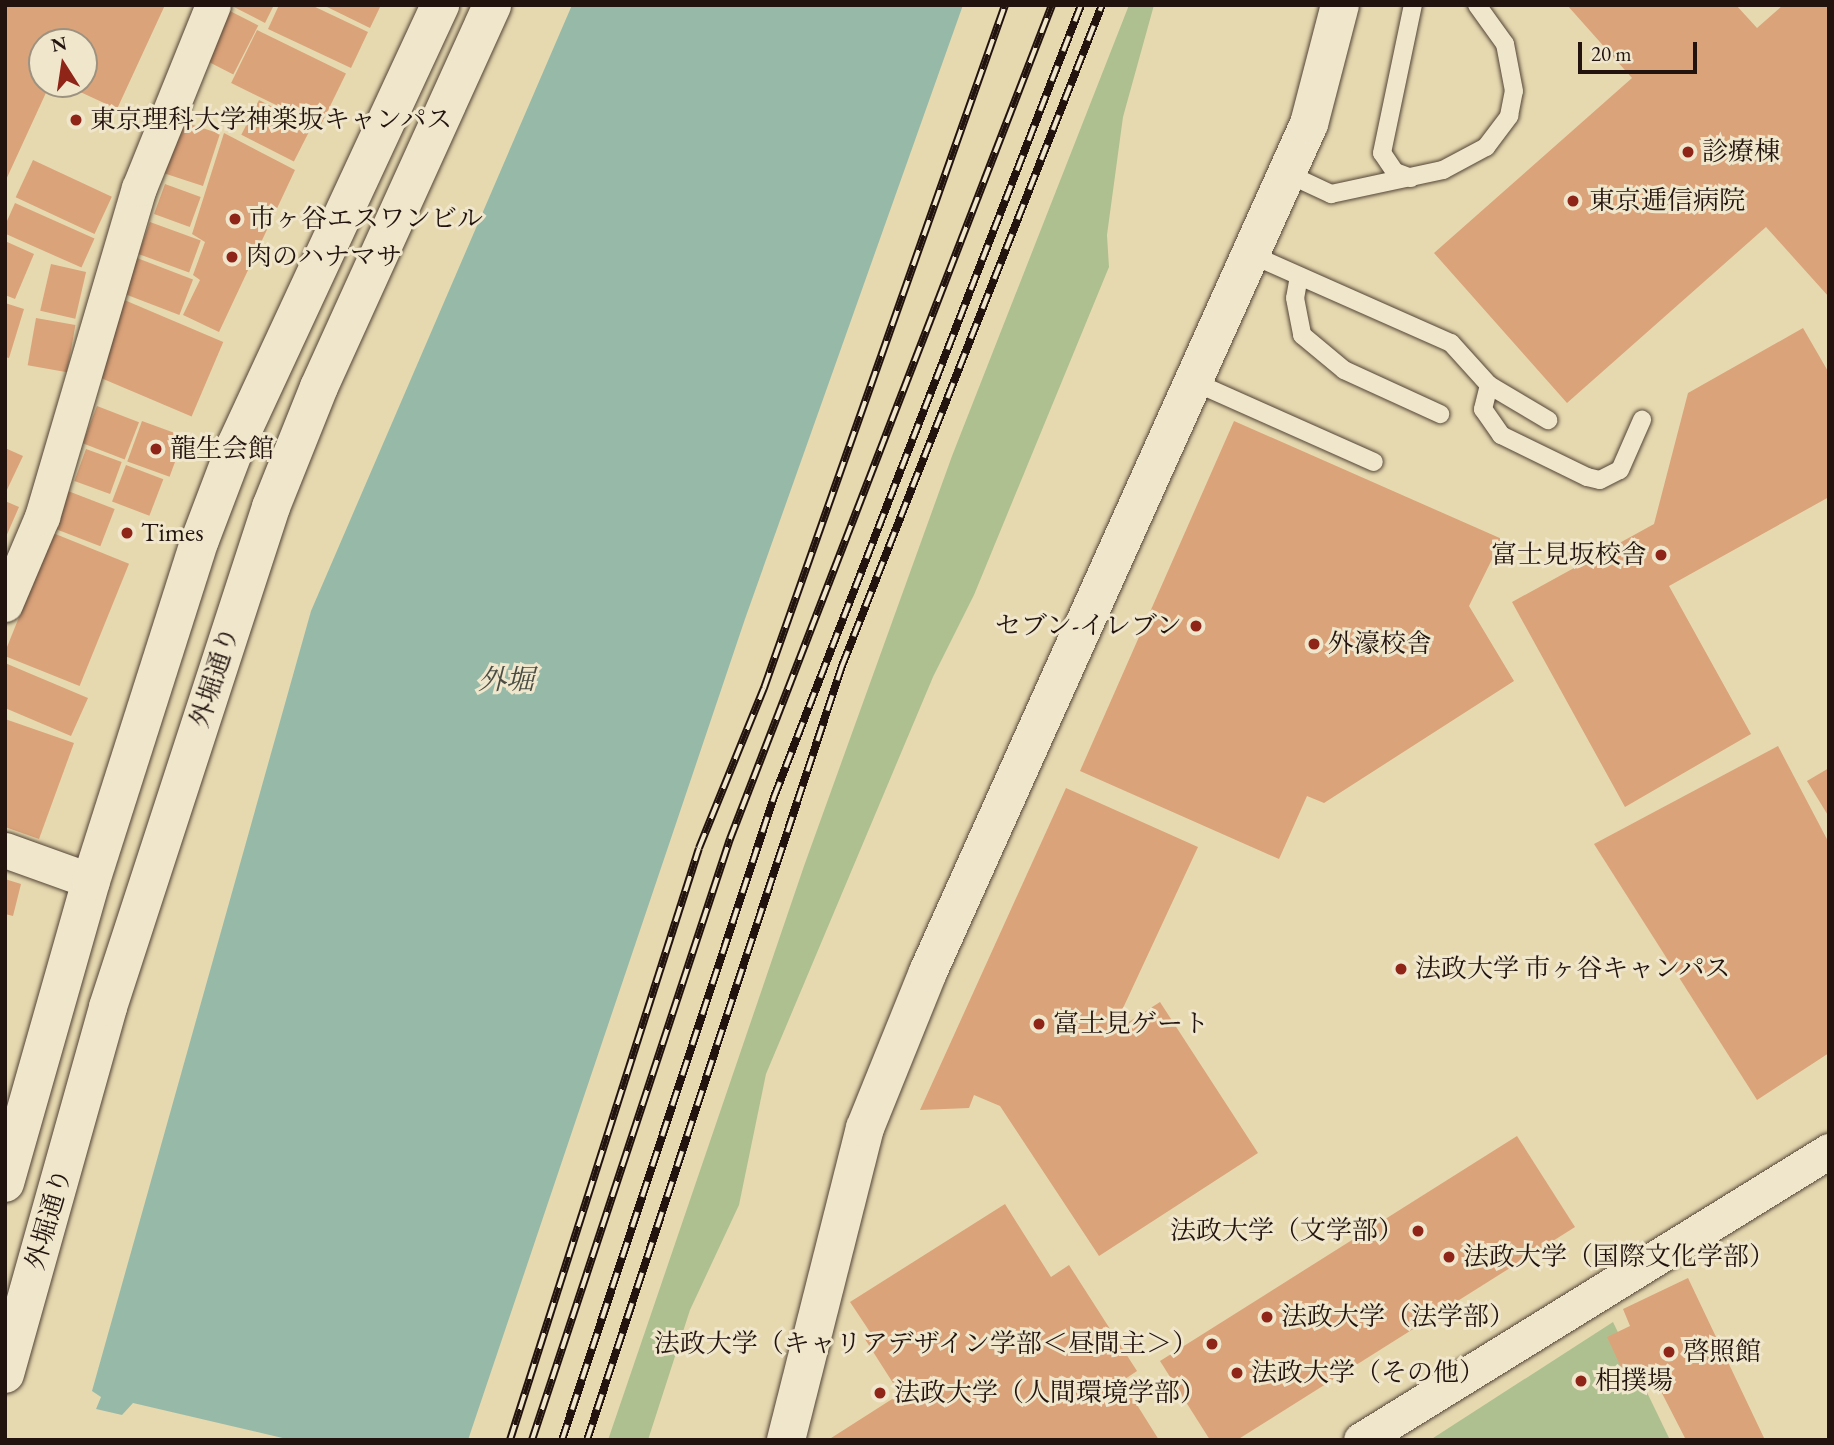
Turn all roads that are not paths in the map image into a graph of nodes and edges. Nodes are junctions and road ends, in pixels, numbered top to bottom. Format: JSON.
{"nodes":[{"id":1,"x":213,"y":5,"type":"edge"},
{"id":2,"x":440,"y":5,"type":"edge"},
{"id":3,"x":492,"y":5,"type":"edge"},
{"id":4,"x":1340,"y":5,"type":"edge"},
{"id":5,"x":1413,"y":5,"type":"edge"},
{"id":6,"x":1477,"y":5,"type":"edge"},
{"id":7,"x":1286,"y":173,"type":"junction"},
{"id":8,"x":1411,"y":178,"type":"junction"},
{"id":9,"x":1250,"y":254,"type":"junction"},
{"id":10,"x":1299,"y":276,"type":"junction"},
{"id":11,"x":1192,"y":381,"type":"junction"},
{"id":12,"x":1489,"y":385,"type":"junction"},
{"id":13,"x":1440,"y":414,"type":"dead end"},
{"id":14,"x":1548,"y":420,"type":"dead end"},
{"id":15,"x":1642,"y":420,"type":"dead end"},
{"id":16,"x":1374,"y":462,"type":"dead end"},
{"id":17,"x":5,"y":604,"type":"edge"},
{"id":18,"x":5,"y":850,"type":"edge"},
{"id":19,"x":91,"y":881,"type":"junction"},
{"id":20,"x":1829,"y":1151,"type":"edge"},
{"id":21,"x":5,"y":1183,"type":"edge"},
{"id":22,"x":5,"y":1374,"type":"edge"},
{"id":23,"x":786,"y":1440,"type":"edge"},
{"id":24,"x":1361,"y":1440,"type":"edge"}],
"edges":[{"from":1,"to":17,"type":"street"},
{"from":2,"to":19,"type":"main road","name":"外堀通り"},
{"from":3,"to":22,"type":"main road","name":"外堀通り"},
{"from":4,"to":7,"type":"main road"},
{"from":5,"to":8,"type":"lane"},
{"from":6,"to":8,"type":"lane"},
{"from":7,"to":8,"type":"lane"},
{"from":7,"to":9,"type":"main road"},
{"from":9,"to":10,"type":"lane"},
{"from":9,"to":11,"type":"main road"},
{"from":10,"to":12,"type":"lane"},
{"from":10,"to":13,"type":"lane"},
{"from":11,"to":16,"type":"lane"},
{"from":11,"to":23,"type":"main road"},
{"from":12,"to":14,"type":"lane"},
{"from":12,"to":15,"type":"lane"},
{"from":18,"to":19,"type":"street"},
{"from":19,"to":21,"type":"main road","name":"外堀通り"},
{"from":20,"to":24,"type":"street"}]}
